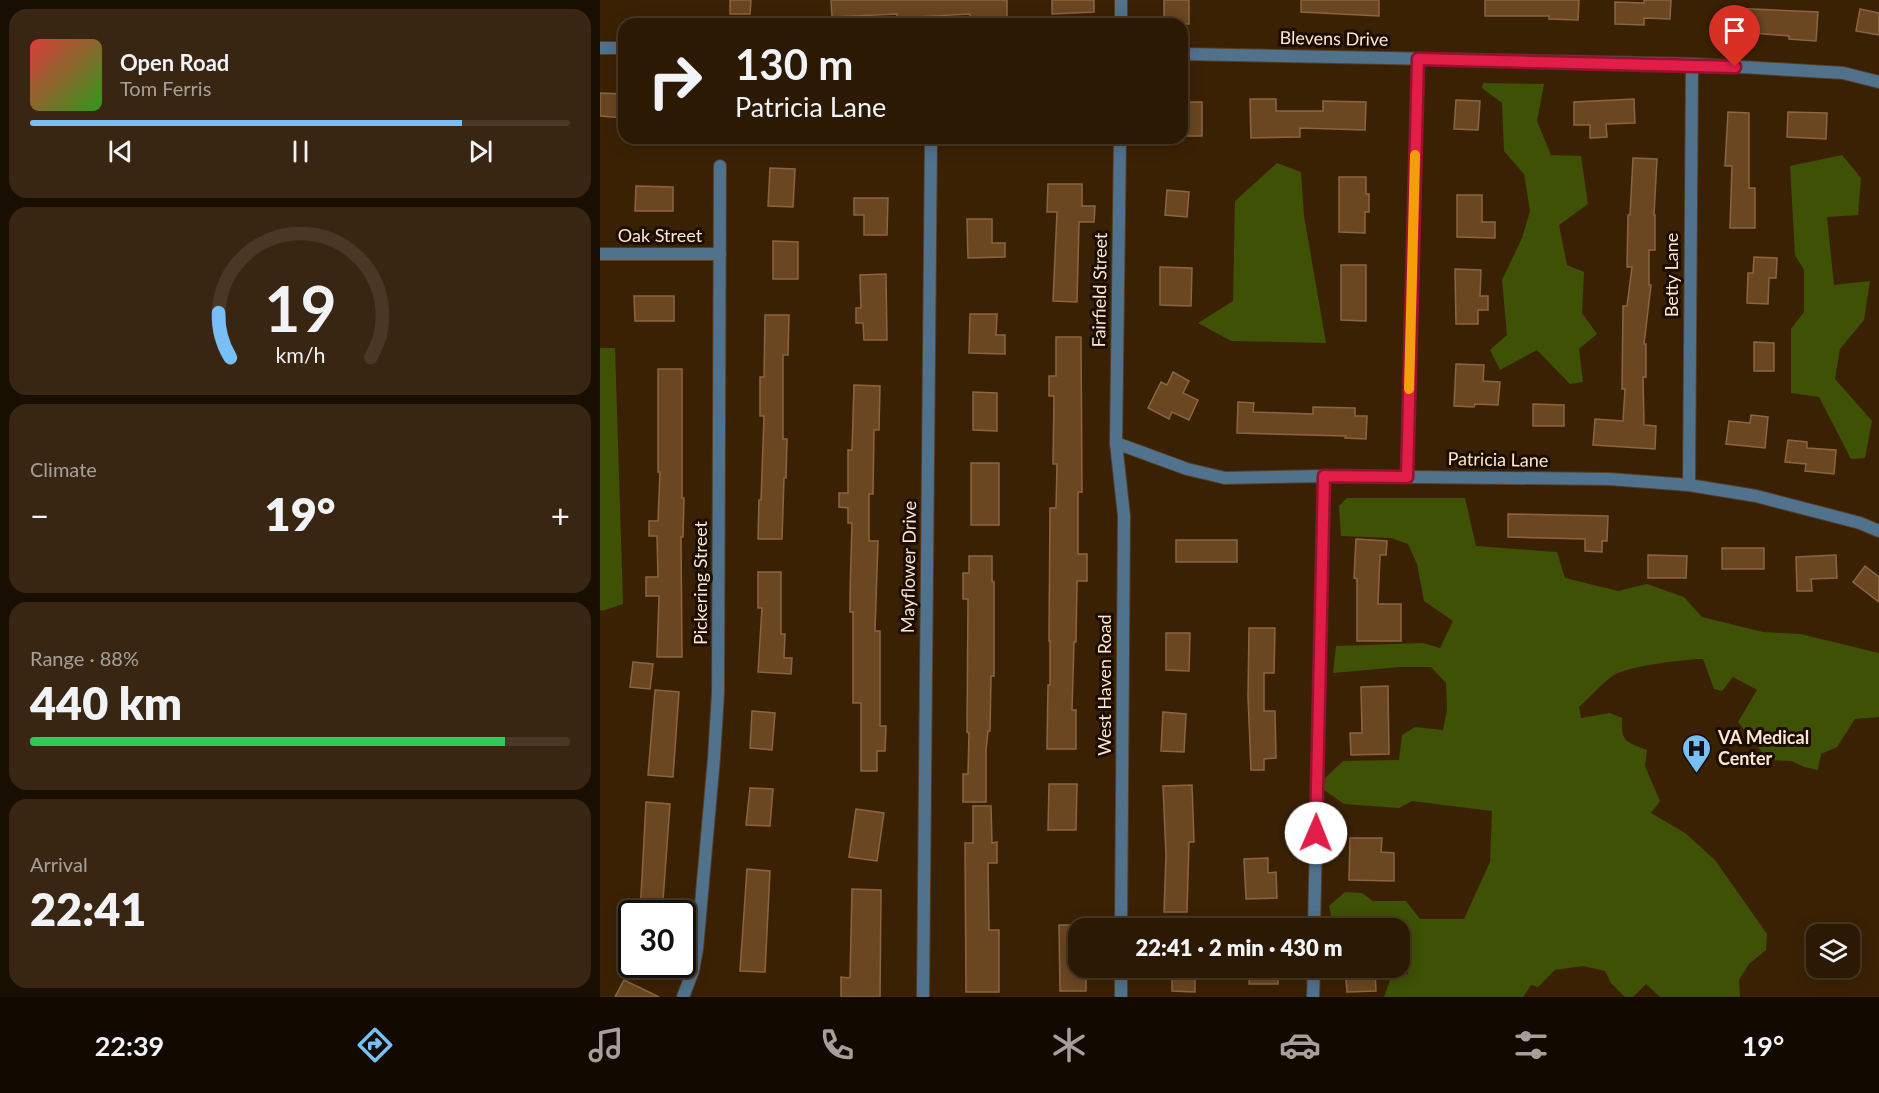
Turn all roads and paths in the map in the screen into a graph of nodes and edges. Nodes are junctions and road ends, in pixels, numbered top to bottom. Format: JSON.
{"nodes":[{"id":1,"x":1121,"y":0,"type":"edge"},
{"id":2,"x":1121,"y":18,"type":"edge"},
{"id":3,"x":600,"y":48,"type":"edge"},
{"id":4,"x":618,"y":48,"type":"edge"},
{"id":5,"x":1188,"y":54,"type":"edge"},
{"id":6,"x":1418,"y":59,"type":"junction"},
{"id":7,"x":1692,"y":64,"type":"junction"},
{"id":8,"x":1879,"y":82,"type":"edge"},
{"id":9,"x":931,"y":144,"type":"edge"},
{"id":10,"x":1120,"y":144,"type":"edge"},
{"id":11,"x":720,"y":166,"type":"dead end"},
{"id":12,"x":600,"y":254,"type":"edge"},
{"id":13,"x":720,"y":254,"type":"junction"},
{"id":14,"x":1116,"y":443,"type":"junction"},
{"id":15,"x":1324,"y":476,"type":"junction"},
{"id":16,"x":1407,"y":477,"type":"junction"},
{"id":17,"x":1689,"y":485,"type":"junction"},
{"id":18,"x":1879,"y":531,"type":"edge"},
{"id":19,"x":1121,"y":918,"type":"edge"},
{"id":20,"x":1314,"y":918,"type":"edge"},
{"id":21,"x":1121,"y":978,"type":"edge"},
{"id":22,"x":1314,"y":978,"type":"edge"},
{"id":23,"x":683,"y":997,"type":"edge"},
{"id":24,"x":923,"y":997,"type":"edge"},
{"id":25,"x":1121,"y":997,"type":"edge"},
{"id":26,"x":1313,"y":997,"type":"edge"}],
"edges":[{"from":1,"to":2,"type":"street"},
{"from":3,"to":4,"type":"street"},
{"from":5,"to":6,"type":"street","name":"Blevens Drive"},
{"from":6,"to":7,"type":"street","name":"Blevens Drive"},
{"from":6,"to":16,"type":"street"},
{"from":7,"to":8,"type":"street","name":"Blevens Drive"},
{"from":7,"to":17,"type":"street","name":"Betty Lane"},
{"from":9,"to":24,"type":"street","name":"Mayflower Drive"},
{"from":10,"to":14,"type":"street","name":"Fairfield Street"},
{"from":11,"to":13,"type":"street","name":"Pickering Street"},
{"from":12,"to":13,"type":"street","name":"Oak Street"},
{"from":13,"to":23,"type":"street","name":"Pickering Street"},
{"from":14,"to":15,"type":"street","name":"Patricia Lane"},
{"from":14,"to":19,"type":"street","name":"West Haven Road"},
{"from":15,"to":16,"type":"street","name":"Patricia Lane"},
{"from":15,"to":20,"type":"street"},
{"from":16,"to":17,"type":"street","name":"Patricia Lane"},
{"from":17,"to":18,"type":"street","name":"Patricia Lane"},
{"from":21,"to":25,"type":"street"},
{"from":22,"to":26,"type":"street"}]}
